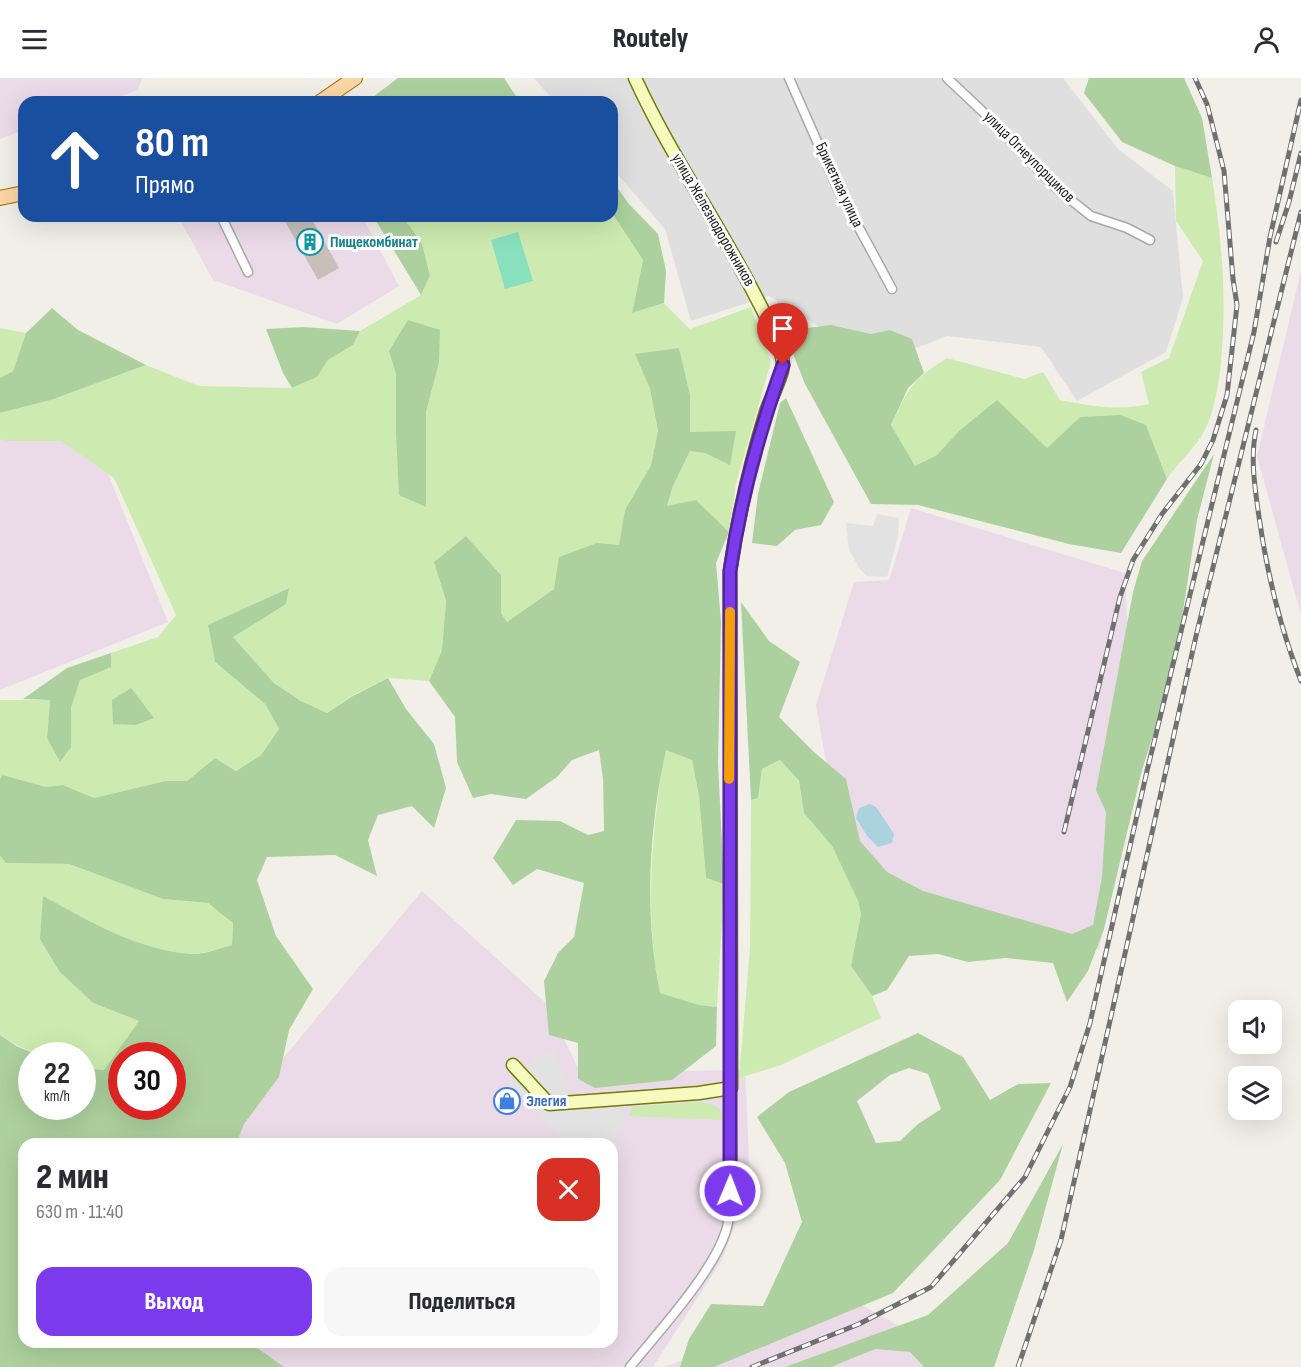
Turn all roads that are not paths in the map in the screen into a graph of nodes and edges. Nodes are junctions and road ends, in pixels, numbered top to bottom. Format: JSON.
{"nodes":[{"id":1,"x":355,"y":78,"type":"edge"},
{"id":2,"x":635,"y":78,"type":"edge"},
{"id":3,"x":789,"y":78,"type":"edge"},
{"id":4,"x":947,"y":78,"type":"edge"},
{"id":5,"x":329,"y":96,"type":"edge"},
{"id":6,"x":18,"y":194,"type":"edge"},
{"id":7,"x":0,"y":198,"type":"edge"},
{"id":8,"x":224,"y":222,"type":"edge"},
{"id":9,"x":1149,"y":240,"type":"dead end"},
{"id":10,"x":248,"y":272,"type":"dead end"},
{"id":11,"x":891,"y":289,"type":"dead end"},
{"id":12,"x":513,"y":1065,"type":"dead end"},
{"id":13,"x":731,"y":1088,"type":"junction"},
{"id":14,"x":630,"y":1367,"type":"edge"}],
"edges":[{"from":1,"to":5,"type":"main road"},
{"from":2,"to":13,"type":"street","name":"улица Железнодорожников"},
{"from":3,"to":11,"type":"street","name":"Брикетная улица"},
{"from":4,"to":9,"type":"street","name":"улица Огнеупорщиков"},
{"from":6,"to":7,"type":"main road"},
{"from":8,"to":10,"type":"street"},
{"from":12,"to":13,"type":"street"},
{"from":13,"to":14,"type":"street"}]}
